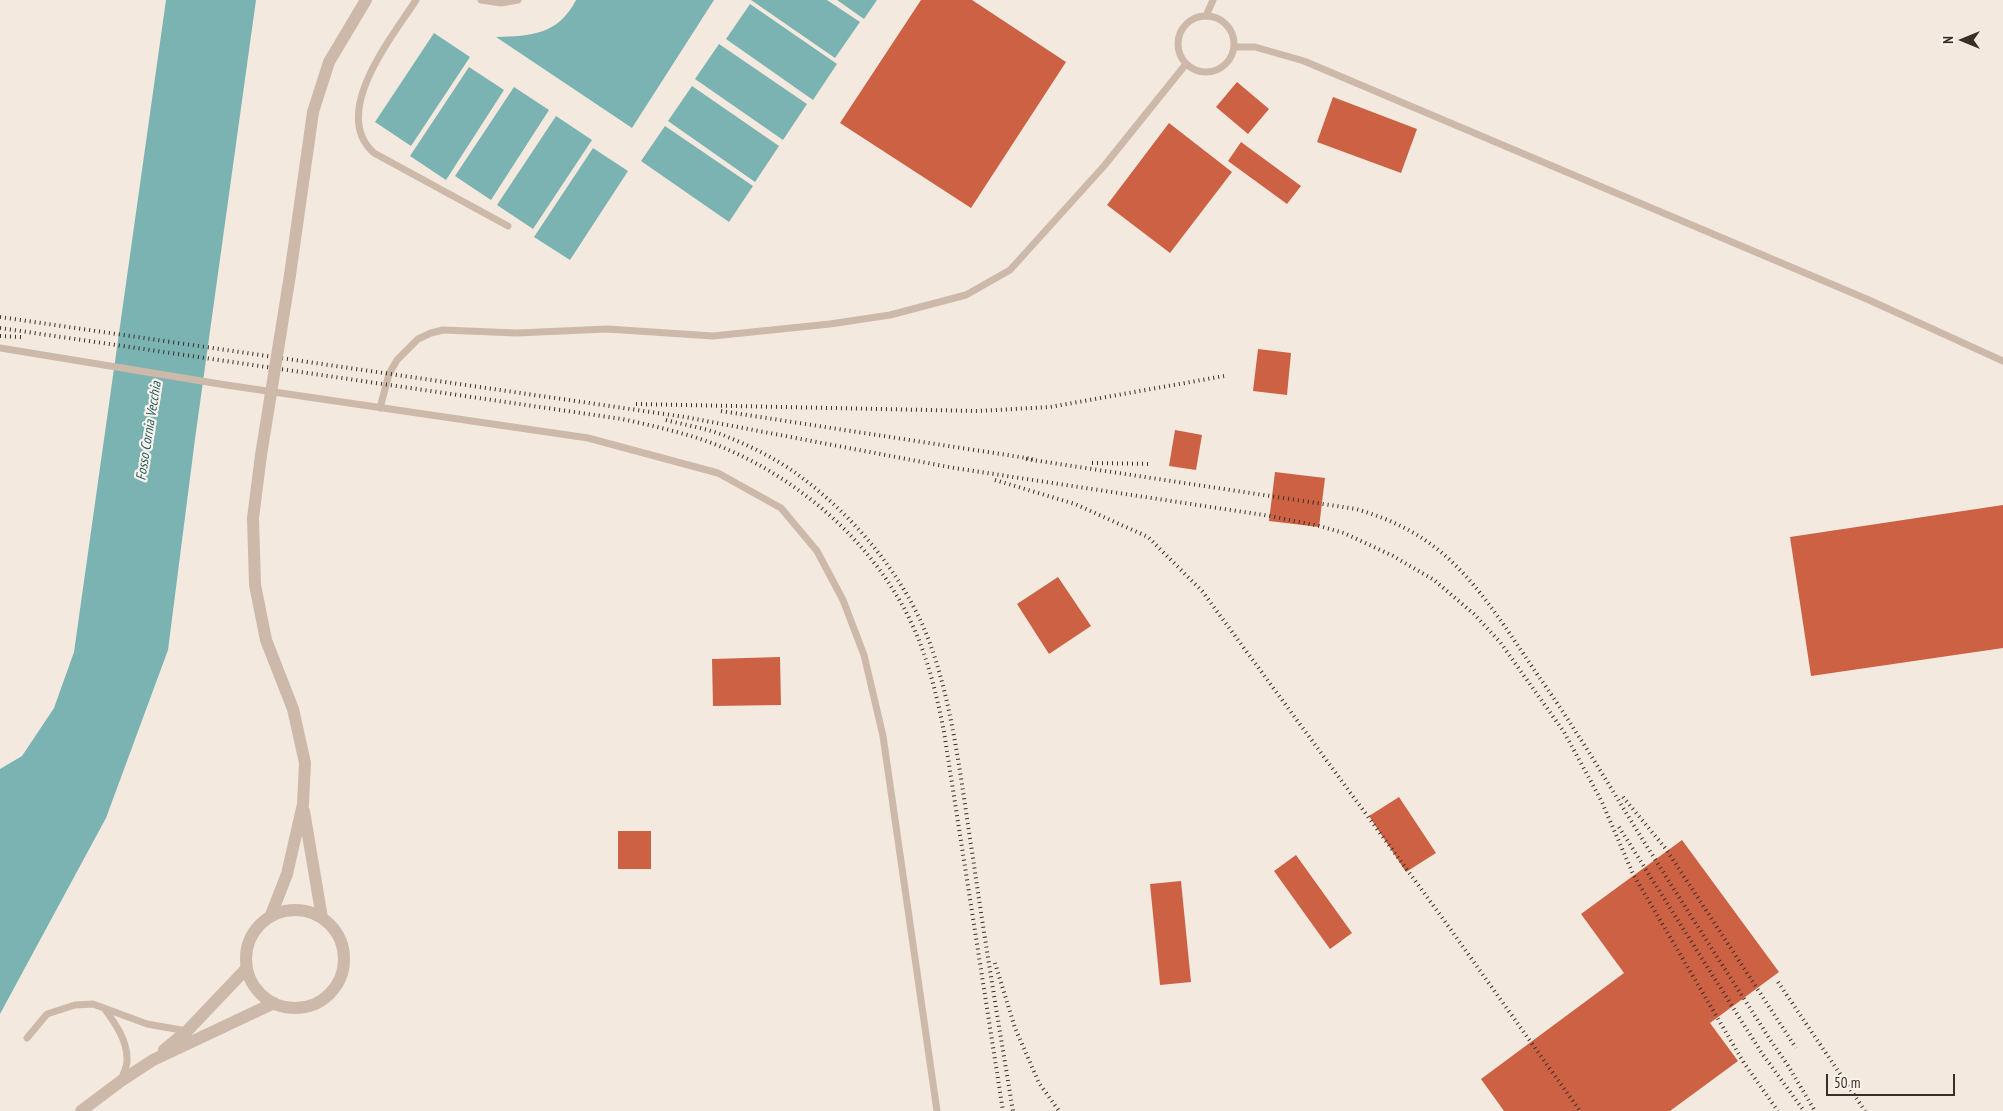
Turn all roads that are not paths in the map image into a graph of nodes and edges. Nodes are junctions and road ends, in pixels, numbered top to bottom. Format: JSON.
{"nodes":[{"id":1,"x":366,"y":0,"type":"edge"},
{"id":2,"x":373,"y":0,"type":"edge"},
{"id":3,"x":416,"y":0,"type":"edge"},
{"id":4,"x":481,"y":0,"type":"edge"},
{"id":5,"x":518,"y":0,"type":"edge"},
{"id":6,"x":1213,"y":0,"type":"edge"},
{"id":7,"x":357,"y":16,"type":"junction"},
{"id":8,"x":1206,"y":16,"type":"junction"},
{"id":9,"x":1234,"y":47,"type":"junction"},
{"id":10,"x":1186,"y":64,"type":"junction"},
{"id":11,"x":508,"y":226,"type":"dead end"},
{"id":12,"x":0,"y":348,"type":"edge"},
{"id":13,"x":2003,"y":362,"type":"edge"},
{"id":14,"x":380,"y":408,"type":"junction"},
{"id":15,"x":303,"y":804,"type":"junction"},
{"id":16,"x":271,"y":915,"type":"junction"},
{"id":17,"x":322,"y":918,"type":"junction"},
{"id":18,"x":246,"y":969,"type":"junction"},
{"id":19,"x":274,"y":1004,"type":"junction"},
{"id":20,"x":104,"y":1008,"type":"junction"},
{"id":21,"x":186,"y":1030,"type":"junction"},
{"id":22,"x":27,"y":1038,"type":"dead end"},
{"id":23,"x":152,"y":1060,"type":"junction"},
{"id":24,"x":121,"y":1080,"type":"junction"},
{"id":25,"x":81,"y":1111,"type":"edge"},
{"id":26,"x":936,"y":1111,"type":"edge"}],
"edges":[{"from":1,"to":7,"type":"street"},
{"from":2,"to":7,"type":"street"},
{"from":3,"to":11,"type":"lane"},
{"from":4,"to":5,"type":"lane"},
{"from":6,"to":8,"type":"lane"},
{"from":7,"to":15,"type":"street","bridge":true},
{"from":8,"to":9,"type":"lane"},
{"from":8,"to":10,"type":"lane"},
{"from":9,"to":10,"type":"lane"},
{"from":9,"to":13,"type":"lane"},
{"from":10,"to":14,"type":"lane"},
{"from":12,"to":14,"type":"lane"},
{"from":14,"to":26,"type":"lane"},
{"from":15,"to":16,"type":"street"},
{"from":15,"to":17,"type":"street"},
{"from":16,"to":17,"type":"street"},
{"from":16,"to":18,"type":"street"},
{"from":17,"to":19,"type":"street"},
{"from":18,"to":19,"type":"street"},
{"from":18,"to":21,"type":"street"},
{"from":19,"to":23,"type":"street"},
{"from":20,"to":21,"type":"lane"},
{"from":20,"to":22,"type":"lane"},
{"from":20,"to":24,"type":"lane"},
{"from":21,"to":23,"type":"street"},
{"from":23,"to":24,"type":"street"},
{"from":24,"to":25,"type":"street"}]}
